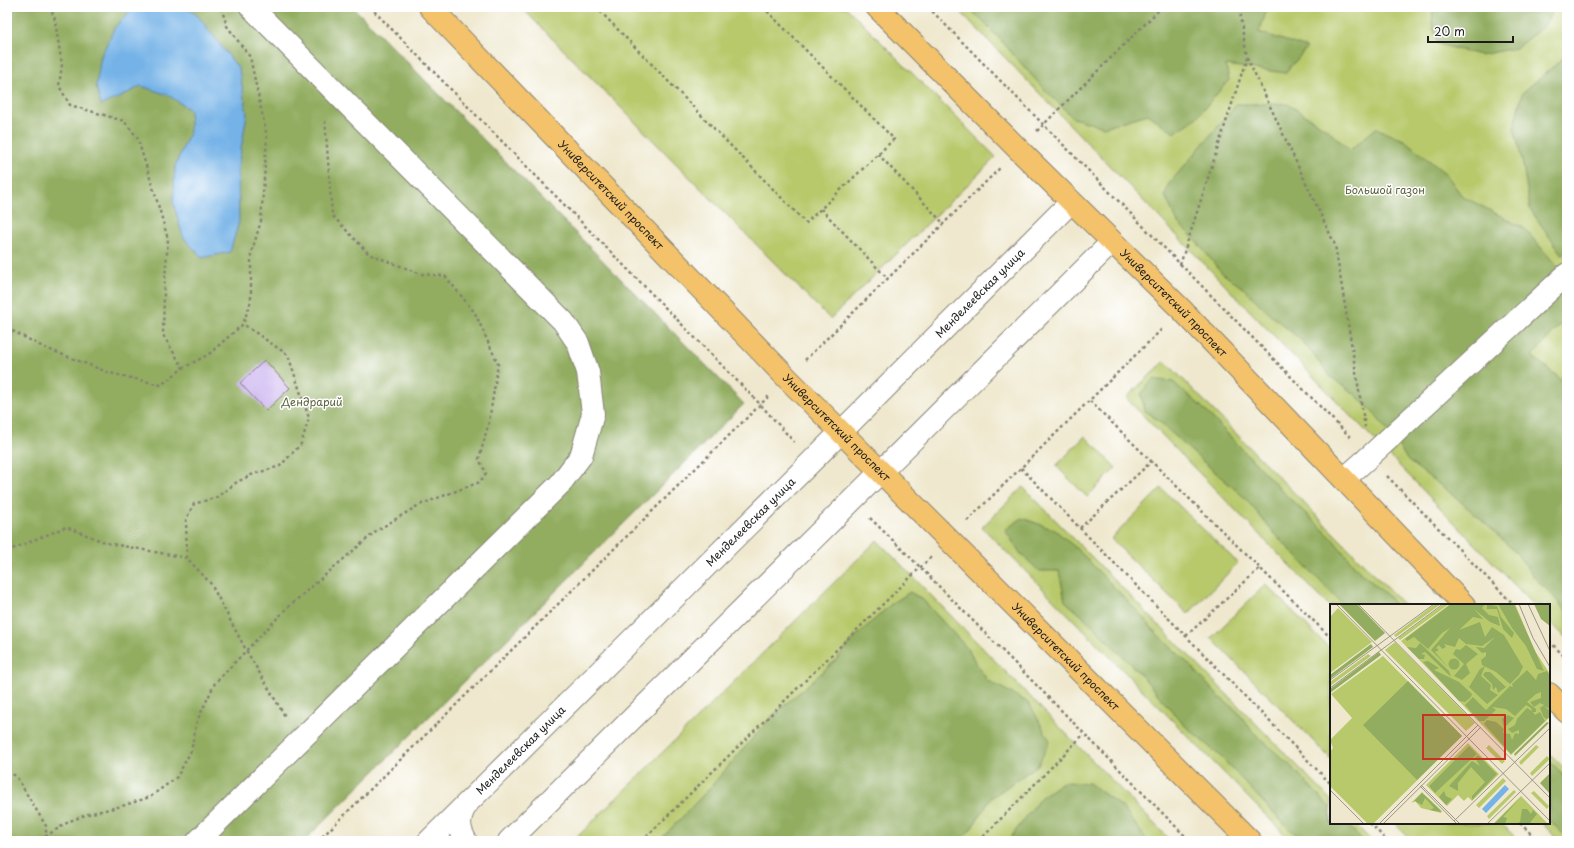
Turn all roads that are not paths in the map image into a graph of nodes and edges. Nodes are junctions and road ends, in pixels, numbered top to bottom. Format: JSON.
{"nodes":[{"id":1,"x":251,"y":7,"type":"edge"},
{"id":2,"x":430,"y":7,"type":"edge"},
{"id":3,"x":877,"y":7,"type":"edge"},
{"id":4,"x":1071,"y":202,"type":"junction"},
{"id":5,"x":1112,"y":242,"type":"junction"},
{"id":6,"x":1567,"y":274,"type":"edge"},
{"id":7,"x":842,"y":432,"type":"junction"},
{"id":8,"x":880,"y":471,"type":"junction"},
{"id":9,"x":1344,"y":479,"type":"junction"},
{"id":10,"x":1463,"y":604,"type":"edge"},
{"id":11,"x":1550,"y":695,"type":"edge"},
{"id":12,"x":1567,"y":712,"type":"edge"},
{"id":13,"x":467,"y":803,"type":"junction"},
{"id":14,"x":198,"y":841,"type":"edge"},
{"id":15,"x":429,"y":841,"type":"edge"},
{"id":16,"x":466,"y":841,"type":"edge"},
{"id":17,"x":509,"y":841,"type":"edge"},
{"id":18,"x":1250,"y":841,"type":"edge"}],
"edges":[{"from":1,"to":14,"type":"street"},
{"from":2,"to":7,"type":"main road","name":"Университетский проспект"},
{"from":3,"to":4,"type":"main road","name":"Университетский проспект"},
{"from":4,"to":5,"type":"main road","name":"Университетский проспект"},
{"from":4,"to":7,"type":"street","name":"Менделеевская улица"},
{"from":5,"to":8,"type":"street"},
{"from":5,"to":9,"type":"main road","name":"Университетский проспект"},
{"from":6,"to":9,"type":"street"},
{"from":7,"to":8,"type":"main road","name":"Университетский проспект"},
{"from":7,"to":13,"type":"street","name":"Менделеевская улица"},
{"from":8,"to":17,"type":"street"},
{"from":8,"to":18,"type":"main road","name":"Университетский проспект"},
{"from":9,"to":10,"type":"main road","name":"Университетский проспект"},
{"from":11,"to":12,"type":"main road"},
{"from":13,"to":15,"type":"street","name":"Менделеевская улица"},
{"from":13,"to":16,"type":"street"}]}
